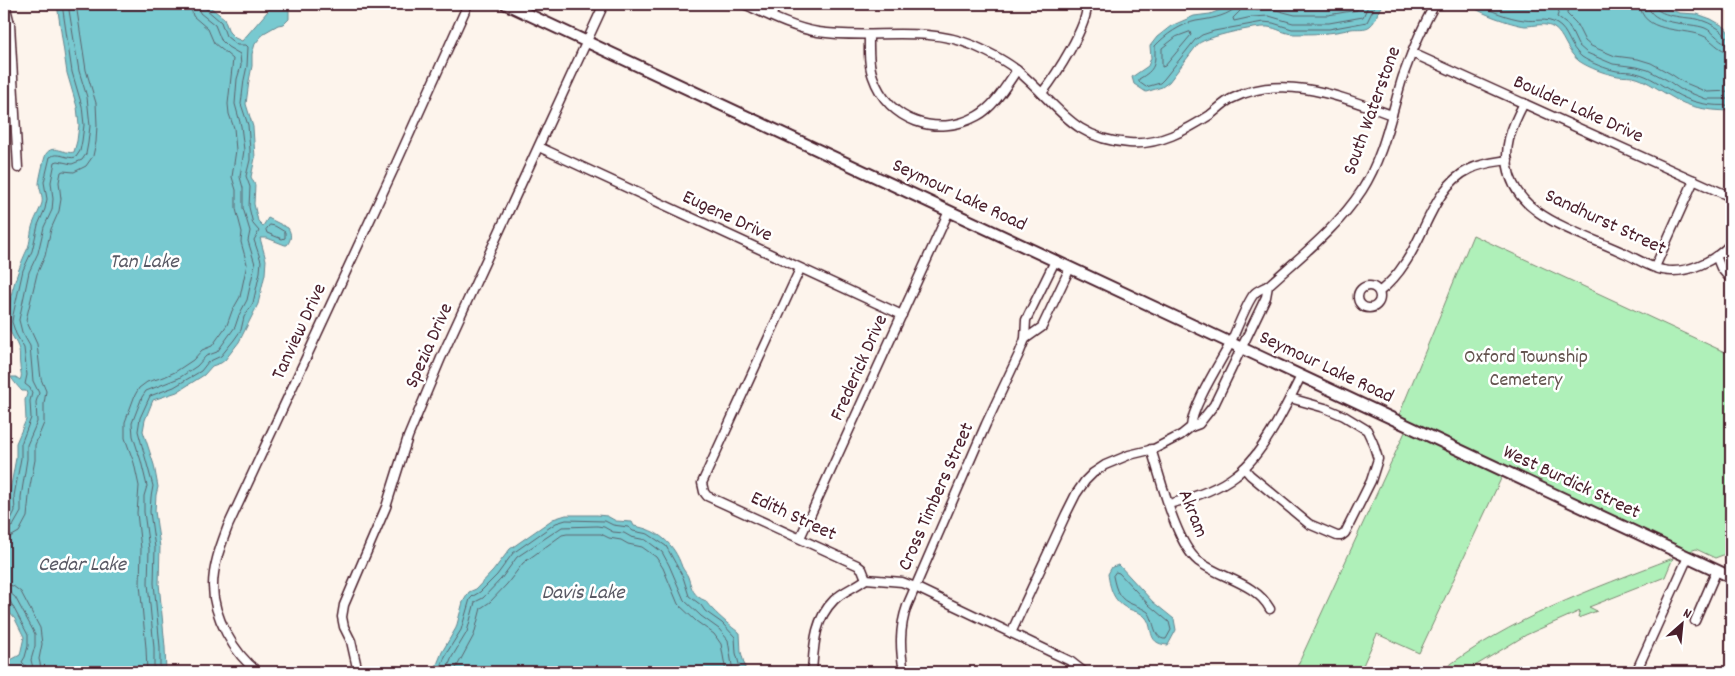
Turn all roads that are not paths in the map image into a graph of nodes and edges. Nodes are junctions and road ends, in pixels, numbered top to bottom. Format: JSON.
{"nodes":[{"id":1,"x":5,"y":4,"type":"edge"},
{"id":2,"x":468,"y":4,"type":"edge"},
{"id":3,"x":506,"y":4,"type":"edge"},
{"id":4,"x":604,"y":4,"type":"edge"},
{"id":5,"x":744,"y":4,"type":"edge"},
{"id":6,"x":777,"y":4,"type":"edge"},
{"id":7,"x":1087,"y":4,"type":"edge"},
{"id":8,"x":1435,"y":4,"type":"edge"},
{"id":9,"x":771,"y":16,"type":"junction"},
{"id":10,"x":869,"y":35,"type":"junction"},
{"id":11,"x":587,"y":41,"type":"junction"},
{"id":12,"x":1412,"y":53,"type":"junction"},
{"id":13,"x":1017,"y":70,"type":"junction"},
{"id":14,"x":1042,"y":93,"type":"junction"},
{"id":15,"x":1524,"y":103,"type":"junction"},
{"id":16,"x":1392,"y":115,"type":"junction"},
{"id":17,"x":538,"y":147,"type":"junction"},
{"id":18,"x":1508,"y":160,"type":"junction"},
{"id":19,"x":18,"y":168,"type":"dead end"},
{"id":20,"x":1694,"y":180,"type":"junction"},
{"id":21,"x":1731,"y":197,"type":"edge"},
{"id":22,"x":949,"y":211,"type":"junction"},
{"id":23,"x":1731,"y":243,"type":"edge"},
{"id":24,"x":1716,"y":256,"type":"junction"},
{"id":25,"x":1055,"y":261,"type":"junction"},
{"id":26,"x":1655,"y":267,"type":"junction"},
{"id":27,"x":1070,"y":268,"type":"junction"},
{"id":28,"x":800,"y":269,"type":"junction"},
{"id":29,"x":1731,"y":280,"type":"edge"},
{"id":30,"x":1268,"y":286,"type":"junction"},
{"id":31,"x":1379,"y":292,"type":"dead end"},
{"id":32,"x":902,"y":315,"type":"junction"},
{"id":33,"x":1026,"y":339,"type":"junction"},
{"id":34,"x":1230,"y":343,"type":"junction"},
{"id":35,"x":1242,"y":348,"type":"junction"},
{"id":36,"x":1301,"y":376,"type":"junction"},
{"id":37,"x":1290,"y":398,"type":"junction"},
{"id":38,"x":1397,"y":421,"type":"joint"},
{"id":39,"x":1191,"y":427,"type":"junction"},
{"id":40,"x":1151,"y":449,"type":"junction"},
{"id":41,"x":1244,"y":468,"type":"junction"},
{"id":42,"x":1169,"y":504,"type":"junction"},
{"id":43,"x":800,"y":538,"type":"junction"},
{"id":44,"x":1688,"y":557,"type":"junction"},
{"id":45,"x":1717,"y":570,"type":"junction"},
{"id":46,"x":1731,"y":577,"type":"edge"},
{"id":47,"x":866,"y":579,"type":"junction"},
{"id":48,"x":915,"y":587,"type":"junction"},
{"id":49,"x":1270,"y":609,"type":"dead end"},
{"id":50,"x":1695,"y":621,"type":"dead end"},
{"id":51,"x":1011,"y":633,"type":"junction"},
{"id":52,"x":258,"y":672,"type":"edge"},
{"id":53,"x":358,"y":672,"type":"edge"},
{"id":54,"x":812,"y":672,"type":"edge"},
{"id":55,"x":904,"y":672,"type":"edge"},
{"id":56,"x":1084,"y":672,"type":"edge"},
{"id":57,"x":1636,"y":672,"type":"edge"}],
"edges":[{"from":1,"to":19,"type":"street"},
{"from":2,"to":52,"type":"street","name":"Tanview Drive"},
{"from":3,"to":11,"type":"street","name":"Seymour Lake Road"},
{"from":4,"to":11,"type":"street","name":"Spezia Drive"},
{"from":5,"to":9,"type":"street"},
{"from":6,"to":9,"type":"street"},
{"from":7,"to":14,"type":"street"},
{"from":8,"to":12,"type":"street","name":"South Waterstone"},
{"from":9,"to":10,"type":"street"},
{"from":10,"to":13,"type":"street"},
{"from":10,"to":13,"type":"street"},
{"from":11,"to":17,"type":"street","name":"Spezia Drive"},
{"from":11,"to":22,"type":"street","name":"Seymour Lake Road"},
{"from":12,"to":15,"type":"street","name":"Boulder Lake Drive"},
{"from":12,"to":16,"type":"street","name":"South Waterstone"},
{"from":13,"to":14,"type":"street"},
{"from":14,"to":16,"type":"street"},
{"from":15,"to":18,"type":"street","name":"Sandhurst Street"},
{"from":15,"to":20,"type":"street","name":"Boulder Lake Drive"},
{"from":16,"to":30,"type":"street","name":"South Waterstone"},
{"from":17,"to":28,"type":"street","name":"Eugene Drive"},
{"from":17,"to":53,"type":"street","name":"Spezia Drive"},
{"from":18,"to":26,"type":"street","name":"Sandhurst Street"},
{"from":18,"to":31,"type":"street"},
{"from":20,"to":21,"type":"street","name":"Boulder Lake Drive"},
{"from":20,"to":26,"type":"street"},
{"from":22,"to":25,"type":"street","name":"Seymour Lake Road"},
{"from":22,"to":32,"type":"street","name":"Frederick Drive"},
{"from":23,"to":24,"type":"street","name":"Sandhurst Street"},
{"from":24,"to":26,"type":"street","name":"Sandhurst Street"},
{"from":24,"to":29,"type":"street"},
{"from":25,"to":27,"type":"street","name":"Seymour Lake Road"},
{"from":25,"to":33,"type":"street","name":"Cross Timbers Street"},
{"from":27,"to":33,"type":"street","name":"Cross Timbers Street"},
{"from":27,"to":34,"type":"street","name":"Seymour Lake Road"},
{"from":28,"to":32,"type":"street","name":"Eugene Drive"},
{"from":28,"to":43,"type":"street","name":"Edith Street"},
{"from":30,"to":34,"type":"street","name":"South Waterstone"},
{"from":30,"to":35,"type":"street","name":"South Waterstone"},
{"from":32,"to":43,"type":"street","name":"Frederick Drive"},
{"from":33,"to":48,"type":"street","name":"Cross Timbers Street"},
{"from":34,"to":35,"type":"street","name":"Seymour Lake Road"},
{"from":34,"to":39,"type":"street","name":"South Waterstone"},
{"from":35,"to":36,"type":"street","name":"Seymour Lake Road"},
{"from":35,"to":39,"type":"street","name":"South Waterstone"},
{"from":36,"to":37,"type":"street"},
{"from":36,"to":38,"type":"street","name":"Seymour Lake Road"},
{"from":37,"to":41,"type":"street"},
{"from":37,"to":41,"type":"street"},
{"from":38,"to":44,"type":"street","name":"West Burdick Street"},
{"from":39,"to":40,"type":"street","name":"South Waterstone"},
{"from":40,"to":42,"type":"street","name":"Akram"},
{"from":40,"to":51,"type":"street","name":"South Waterstone"},
{"from":41,"to":42,"type":"street"},
{"from":42,"to":49,"type":"street","name":"Akram"},
{"from":43,"to":47,"type":"street","name":"Edith Street"},
{"from":44,"to":45,"type":"street","name":"West Burdick Street"},
{"from":44,"to":57,"type":"street"},
{"from":45,"to":46,"type":"street","name":"West Burdick Street"},
{"from":45,"to":50,"type":"street"},
{"from":47,"to":48,"type":"street"},
{"from":47,"to":54,"type":"street"},
{"from":48,"to":51,"type":"street"},
{"from":48,"to":55,"type":"street","name":"Cross Timbers Street"},
{"from":51,"to":56,"type":"street"}]}
